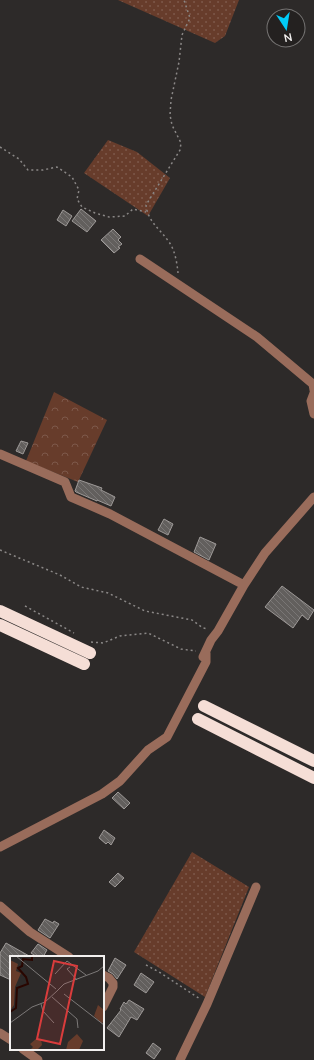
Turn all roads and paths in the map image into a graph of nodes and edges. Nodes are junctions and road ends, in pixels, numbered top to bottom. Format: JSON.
{"nodes":[{"id":1,"x":184,"y":0,"type":"edge"},
{"id":2,"x":0,"y":146,"type":"edge"},
{"id":3,"x":146,"y":212,"type":"junction"},
{"id":4,"x":140,"y":259,"type":"dead end"},
{"id":5,"x":178,"y":285,"type":"junction"},
{"id":6,"x":314,"y":390,"type":"edge"},
{"id":7,"x":314,"y":394,"type":"edge"},
{"id":8,"x":314,"y":414,"type":"edge"},
{"id":9,"x":0,"y":454,"type":"edge"},
{"id":10,"x":314,"y":498,"type":"edge"},
{"id":11,"x":0,"y":550,"type":"edge"},
{"id":12,"x":244,"y":585,"type":"junction"},
{"id":13,"x":25,"y":606,"type":"dead end"},
{"id":14,"x":0,"y":611,"type":"edge"},
{"id":15,"x":0,"y":625,"type":"edge"},
{"id":16,"x":218,"y":632,"type":"junction"},
{"id":17,"x":76,"y":635,"type":"dead end"},
{"id":18,"x":89,"y":648,"type":"joint"},
{"id":19,"x":206,"y":653,"type":"junction"},
{"id":20,"x":84,"y":664,"type":"dead end"},
{"id":21,"x":194,"y":672,"type":"dead end"},
{"id":22,"x":204,"y":706,"type":"dead end"},
{"id":23,"x":198,"y":719,"type":"dead end"},
{"id":24,"x":314,"y":761,"type":"edge"},
{"id":25,"x":314,"y":778,"type":"edge"},
{"id":26,"x":0,"y":847,"type":"edge"},
{"id":27,"x":256,"y":887,"type":"dead end"},
{"id":28,"x":0,"y":906,"type":"edge"},
{"id":29,"x":67,"y":956,"type":"edge"},
{"id":30,"x":146,"y":965,"type":"dead end"},
{"id":31,"x":104,"y":976,"type":"edge"},
{"id":32,"x":207,"y":1004,"type":"junction"},
{"id":33,"x":104,"y":1005,"type":"edge"},
{"id":34,"x":0,"y":1033,"type":"edge"},
{"id":35,"x":10,"y":1039,"type":"edge"},
{"id":36,"x":24,"y":1050,"type":"edge"},
{"id":37,"x":38,"y":1060,"type":"edge"},
{"id":38,"x":180,"y":1060,"type":"edge"}],
"edges":[{"from":1,"to":3,"type":"path"},
{"from":2,"to":3,"type":"path"},
{"from":3,"to":5,"type":"path"},
{"from":4,"to":5,"type":"street"},
{"from":5,"to":6,"type":"street"},
{"from":7,"to":8,"type":"street"},
{"from":9,"to":12,"type":"street"},
{"from":10,"to":12,"type":"street"},
{"from":11,"to":16,"type":"path"},
{"from":12,"to":16,"type":"street"},
{"from":13,"to":17,"type":"path"},
{"from":14,"to":18,"type":"highway"},
{"from":15,"to":20,"type":"highway"},
{"from":16,"to":19,"type":"street"},
{"from":18,"to":19,"type":"path"},
{"from":19,"to":21,"type":"street"},
{"from":19,"to":26,"type":"street"},
{"from":22,"to":24,"type":"highway"},
{"from":23,"to":25,"type":"highway"},
{"from":27,"to":32,"type":"street"},
{"from":28,"to":29,"type":"street"},
{"from":30,"to":32,"type":"path"},
{"from":31,"to":33,"type":"street"},
{"from":32,"to":38,"type":"street"},
{"from":34,"to":35,"type":"street"},
{"from":36,"to":37,"type":"street"}]}
